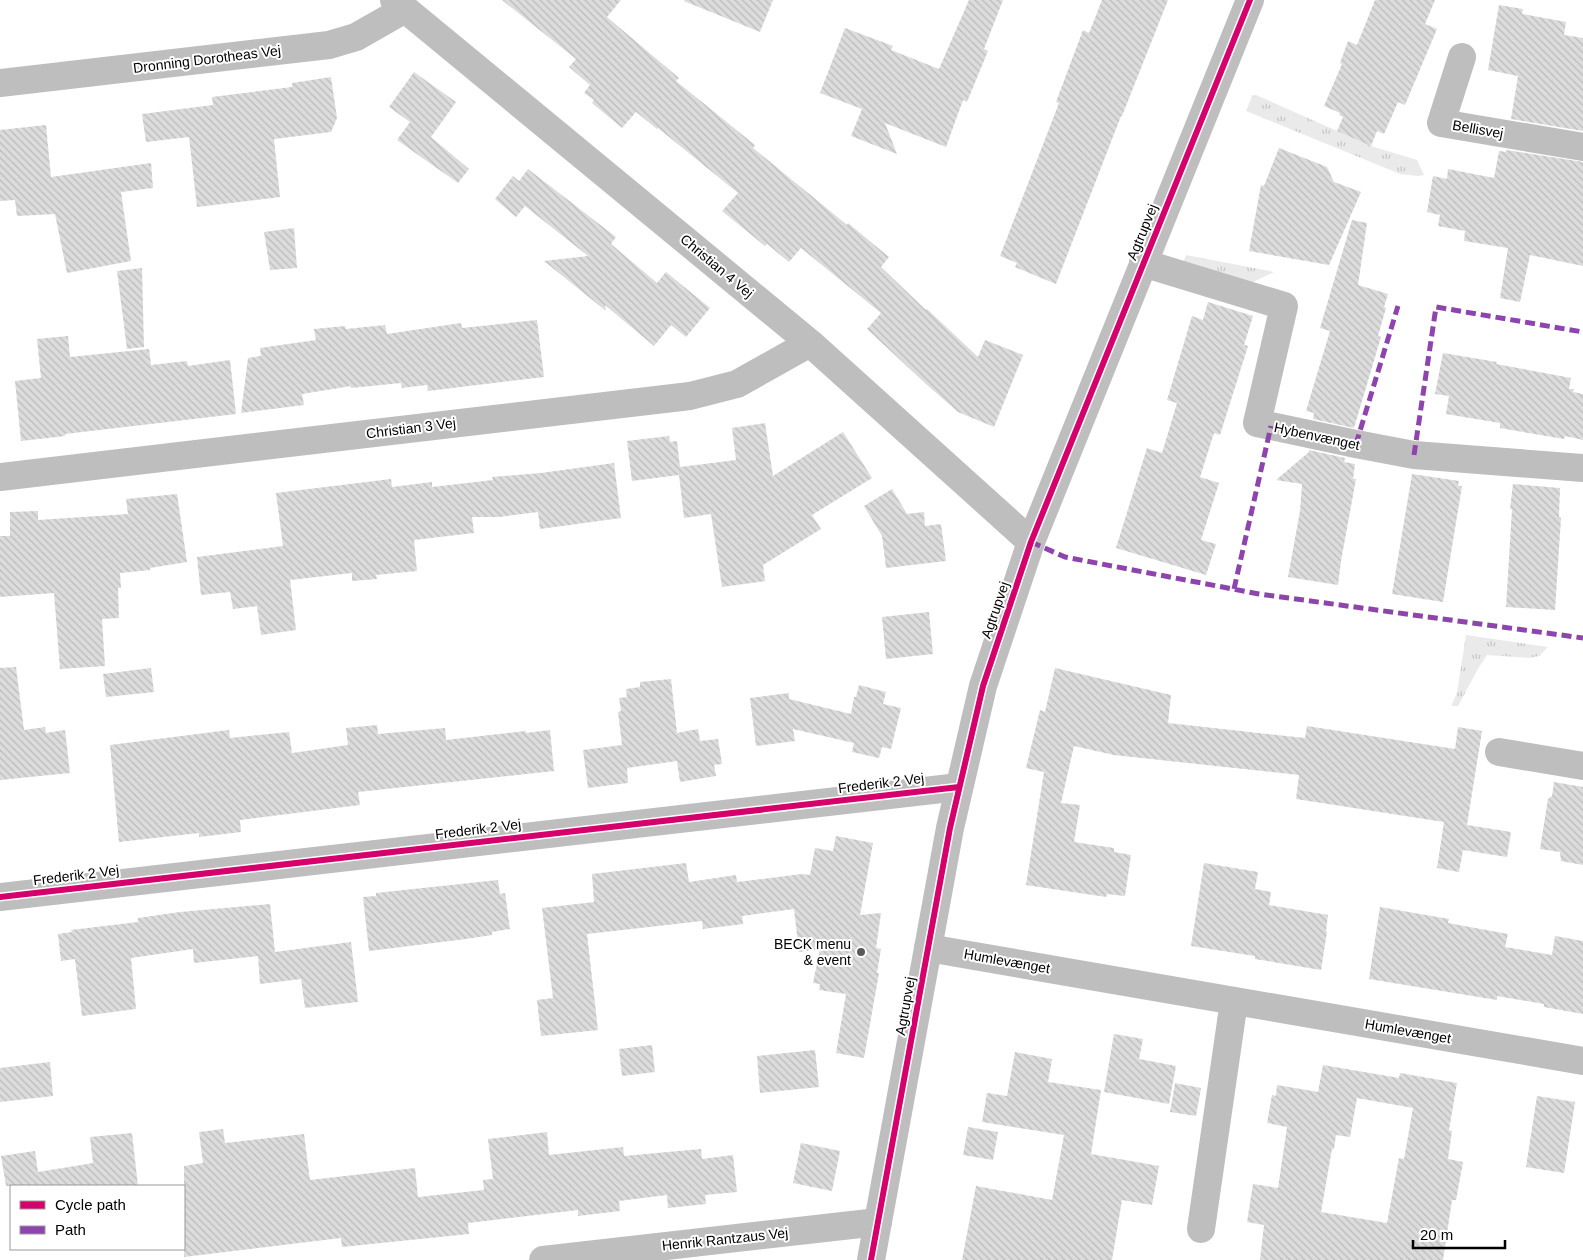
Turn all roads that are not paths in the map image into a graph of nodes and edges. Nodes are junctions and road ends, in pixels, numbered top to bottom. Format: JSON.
{"nodes":[{"id":1,"x":1250,"y":0,"type":"edge"},
{"id":2,"x":400,"y":5,"type":"edge"},
{"id":3,"x":1462,"y":57,"type":"dead end"},
{"id":4,"x":0,"y":83,"type":"edge"},
{"id":5,"x":1583,"y":147,"type":"edge"},
{"id":6,"x":1143,"y":263,"type":"junction"},
{"id":7,"x":810,"y":343,"type":"junction"},
{"id":8,"x":1583,"y":468,"type":"edge"},
{"id":9,"x":0,"y":477,"type":"edge"},
{"id":10,"x":1031,"y":542,"type":"junction"},
{"id":11,"x":1499,"y":752,"type":"dead end"},
{"id":12,"x":1583,"y":766,"type":"edge"},
{"id":13,"x":959,"y":787,"type":"junction"},
{"id":14,"x":0,"y":897,"type":"edge"},
{"id":15,"x":928,"y":948,"type":"junction"},
{"id":16,"x":1234,"y":1000,"type":"junction"},
{"id":17,"x":1583,"y":1061,"type":"edge"},
{"id":18,"x":878,"y":1222,"type":"junction"},
{"id":19,"x":1202,"y":1229,"type":"dead end"},
{"id":20,"x":542,"y":1260,"type":"edge"},
{"id":21,"x":871,"y":1260,"type":"edge"}],
"edges":[{"from":1,"to":6,"type":"street","name":"Agtrupvej"},
{"from":2,"to":4,"type":"street","name":"Dronning Dorotheas Vej"},
{"from":2,"to":7,"type":"street","name":"Christian 4 Vej"},
{"from":3,"to":5,"type":"street","name":"Bellisvej"},
{"from":6,"to":8,"type":"street","name":"Hybenvænget"},
{"from":6,"to":10,"type":"street","name":"Agtrupvej"},
{"from":7,"to":9,"type":"street","name":"Christian 3 Vej"},
{"from":7,"to":10,"type":"street","name":"Christian 4 Vej"},
{"from":10,"to":13,"type":"street","name":"Agtrupvej"},
{"from":11,"to":12,"type":"street"},
{"from":13,"to":14,"type":"street","name":"Frederik 2 Vej"},
{"from":13,"to":15,"type":"street","name":"Agtrupvej"},
{"from":15,"to":16,"type":"street","name":"Humlevænget"},
{"from":15,"to":18,"type":"street","name":"Agtrupvej"},
{"from":16,"to":17,"type":"street","name":"Humlevænget"},
{"from":16,"to":19,"type":"street"},
{"from":18,"to":20,"type":"street","name":"Henrik Rantzaus Vej"},
{"from":18,"to":21,"type":"street","name":"Agtrupvej"}]}
